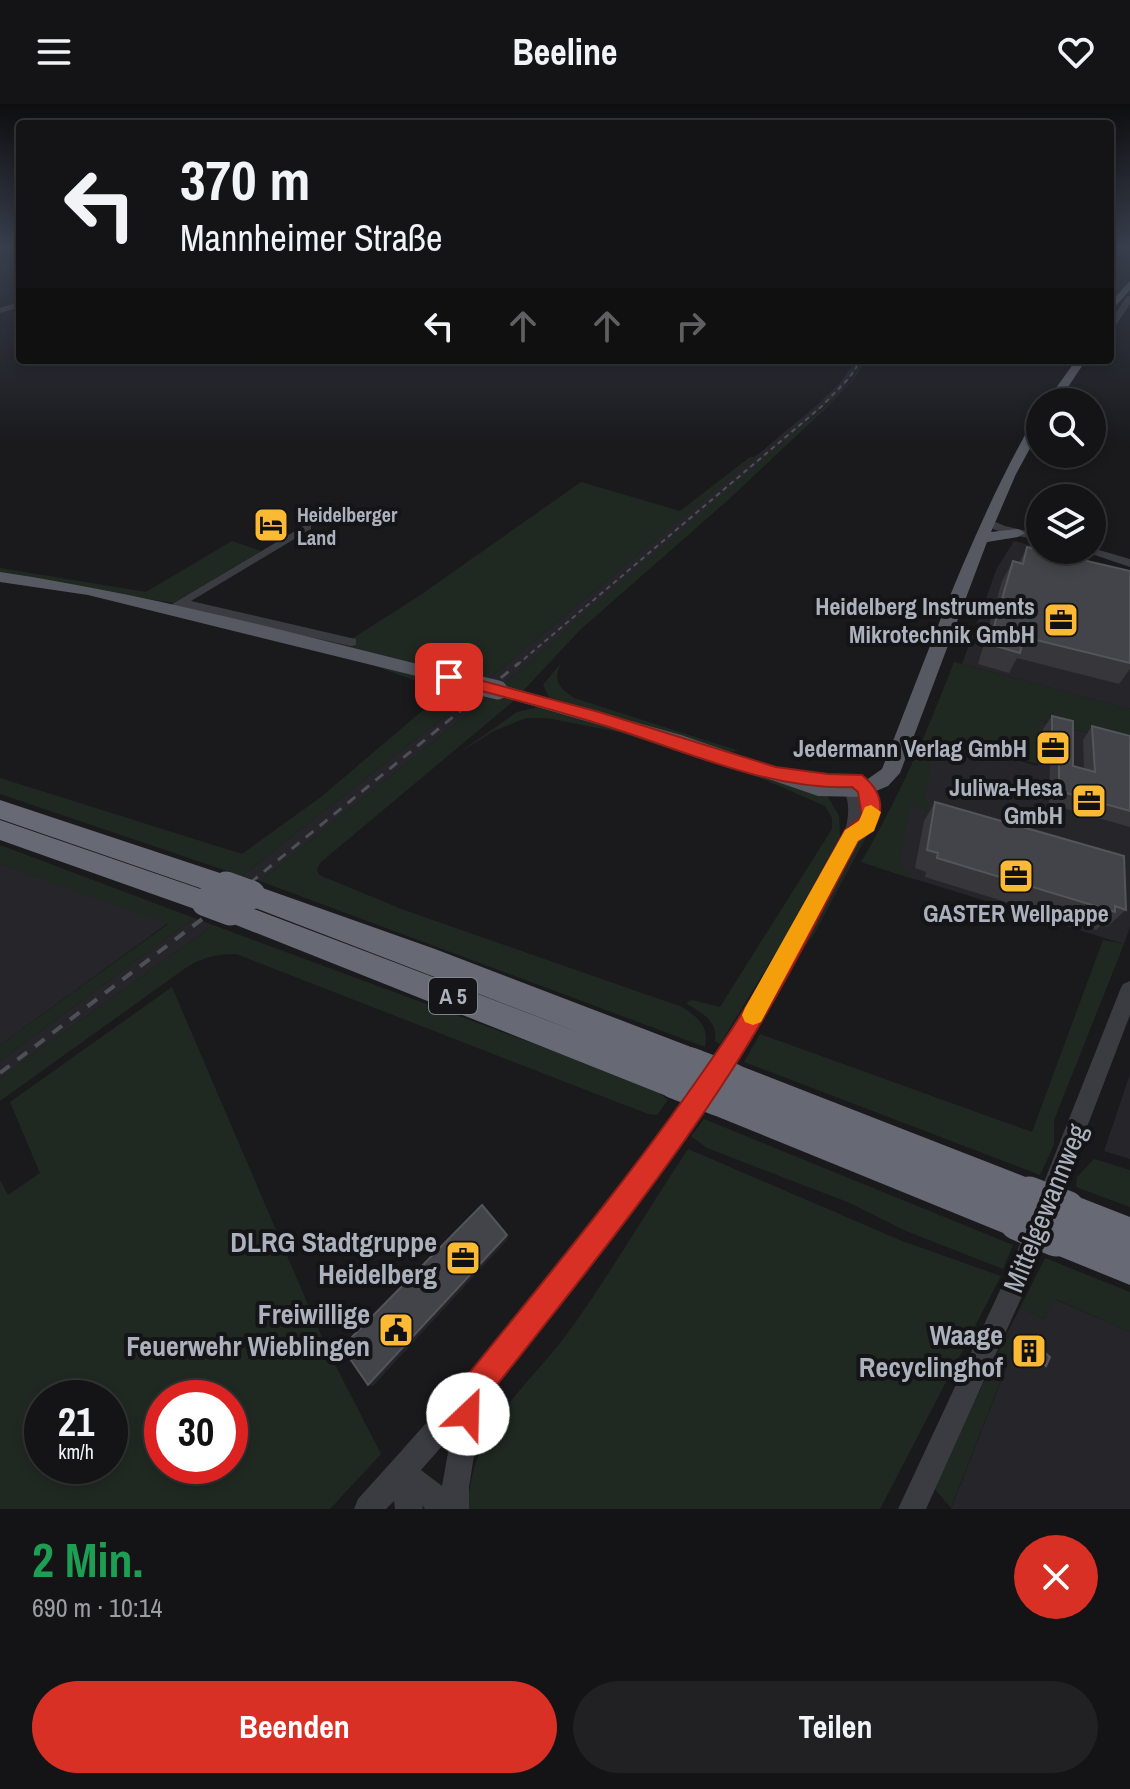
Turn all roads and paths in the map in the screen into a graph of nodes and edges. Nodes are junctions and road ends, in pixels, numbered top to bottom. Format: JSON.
{"nodes":[{"id":1,"x":1078,"y":364,"type":"edge"},
{"id":2,"x":1062,"y":388,"type":"edge"},
{"id":3,"x":1026,"y":444,"type":"edge"},
{"id":4,"x":986,"y":526,"type":"junction"},
{"id":5,"x":307,"y":527,"type":"dead end"},
{"id":6,"x":1018,"y":533,"type":"joint"},
{"id":7,"x":1026,"y":534,"type":"edge"},
{"id":8,"x":1026,"y":534,"type":"edge"},
{"id":9,"x":1106,"y":556,"type":"edge"},
{"id":10,"x":1130,"y":563,"type":"edge"},
{"id":11,"x":0,"y":577,"type":"edge"},
{"id":12,"x":176,"y":606,"type":"junction"},
{"id":13,"x":351,"y":642,"type":"dead end"},
{"id":14,"x":858,"y":787,"type":"junction"},
{"id":15,"x":0,"y":809,"type":"edge"},
{"id":16,"x":0,"y":830,"type":"edge"},
{"id":17,"x":228,"y":899,"type":"junction"},
{"id":18,"x":1130,"y":990,"type":"edge"},
{"id":19,"x":1061,"y":1223,"type":"junction"},
{"id":20,"x":1130,"y":1234,"type":"edge"},
{"id":21,"x":1130,"y":1267,"type":"edge"},
{"id":22,"x":472,"y":1393,"type":"junction"},
{"id":23,"x":403,"y":1472,"type":"junction"},
{"id":24,"x":368,"y":1509,"type":"edge"},
{"id":25,"x":409,"y":1509,"type":"edge"},
{"id":26,"x":440,"y":1509,"type":"edge"},
{"id":27,"x":455,"y":1509,"type":"edge"},
{"id":28,"x":912,"y":1509,"type":"edge"}],
"edges":[{"from":1,"to":2,"type":"main road"},
{"from":3,"to":4,"type":"main road"},
{"from":4,"to":6,"type":"main road"},
{"from":4,"to":7,"type":"street"},
{"from":4,"to":14,"type":"main road"},
{"from":5,"to":12,"type":"street"},
{"from":6,"to":8,"type":"street"},
{"from":9,"to":10,"type":"street"},
{"from":11,"to":12,"type":"main road"},
{"from":12,"to":13,"type":"street"},
{"from":12,"to":14,"type":"main road","bridge":true},
{"from":14,"to":22,"type":"street"},
{"from":15,"to":17,"type":"highway","number":"A 5"},
{"from":16,"to":17,"type":"highway","number":"A 5"},
{"from":17,"to":19,"type":"highway","number":"A 5","bridge":true},
{"from":18,"to":28,"type":"street","name":"Mittelgewannweg"},
{"from":19,"to":20,"type":"highway","number":"A 5"},
{"from":19,"to":21,"type":"highway","number":"A 5"},
{"from":22,"to":23,"type":"street"},
{"from":22,"to":27,"type":"street"},
{"from":23,"to":24,"type":"street"},
{"from":23,"to":25,"type":"street"},
{"from":23,"to":26,"type":"street"}]}
